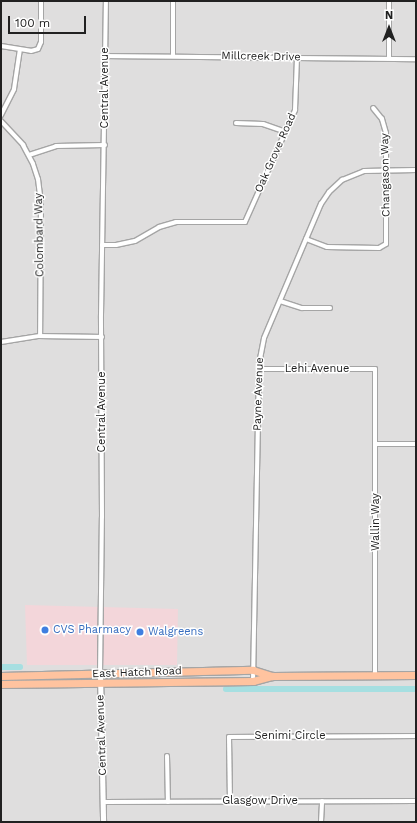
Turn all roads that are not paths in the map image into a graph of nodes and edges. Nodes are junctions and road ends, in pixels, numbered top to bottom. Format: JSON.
{"nodes":[{"id":1,"x":41,"y":1,"type":"edge"},
{"id":2,"x":106,"y":1,"type":"edge"},
{"id":3,"x":173,"y":1,"type":"edge"},
{"id":4,"x":389,"y":1,"type":"edge"},
{"id":5,"x":1,"y":46,"type":"edge"},
{"id":6,"x":20,"y":49,"type":"junction"},
{"id":7,"x":105,"y":56,"type":"junction"},
{"id":8,"x":173,"y":56,"type":"junction"},
{"id":9,"x":297,"y":58,"type":"junction"},
{"id":10,"x":389,"y":58,"type":"junction"},
{"id":11,"x":416,"y":59,"type":"edge"},
{"id":12,"x":373,"y":108,"type":"dead end"},
{"id":13,"x":1,"y":115,"type":"edge"},
{"id":14,"x":1,"y":121,"type":"edge"},
{"id":15,"x":236,"y":123,"type":"dead end"},
{"id":16,"x":286,"y":132,"type":"junction"},
{"id":17,"x":105,"y":145,"type":"junction"},
{"id":18,"x":29,"y":156,"type":"junction"},
{"id":19,"x":385,"y":170,"type":"junction"},
{"id":20,"x":416,"y":170,"type":"edge"},
{"id":21,"x":306,"y":240,"type":"junction"},
{"id":22,"x":102,"y":245,"type":"junction"},
{"id":23,"x":280,"y":301,"type":"junction"},
{"id":24,"x":330,"y":308,"type":"dead end"},
{"id":25,"x":40,"y":336,"type":"junction"},
{"id":26,"x":102,"y":337,"type":"junction"},
{"id":27,"x":1,"y":342,"type":"edge"},
{"id":28,"x":259,"y":369,"type":"junction"},
{"id":29,"x":375,"y":369,"type":"joint"},
{"id":30,"x":376,"y":444,"type":"junction"},
{"id":31,"x":416,"y":444,"type":"edge"},
{"id":32,"x":253,"y":670,"type":"junction"},
{"id":33,"x":100,"y":674,"type":"junction"},
{"id":34,"x":375,"y":675,"type":"junction"},
{"id":35,"x":416,"y":675,"type":"edge"},
{"id":36,"x":1,"y":676,"type":"edge"},
{"id":37,"x":272,"y":676,"type":"junction"},
{"id":38,"x":253,"y":681,"type":"junction"},
{"id":39,"x":100,"y":682,"type":"junction"},
{"id":40,"x":1,"y":684,"type":"edge"},
{"id":41,"x":416,"y":736,"type":"edge"},
{"id":42,"x":167,"y":756,"type":"dead end"},
{"id":43,"x":230,"y":801,"type":"junction"},
{"id":44,"x":322,"y":801,"type":"junction"},
{"id":45,"x":416,"y":801,"type":"edge"},
{"id":46,"x":103,"y":802,"type":"junction"},
{"id":47,"x":168,"y":802,"type":"junction"},
{"id":48,"x":103,"y":822,"type":"edge"},
{"id":49,"x":321,"y":822,"type":"edge"}],
"edges":[{"from":1,"to":6,"type":"street"},
{"from":2,"to":7,"type":"street","name":"Central Avenue"},
{"from":3,"to":8,"type":"street"},
{"from":4,"to":10,"type":"street"},
{"from":5,"to":6,"type":"street"},
{"from":6,"to":13,"type":"street"},
{"from":7,"to":8,"type":"street","name":"Millcreek Drive"},
{"from":7,"to":17,"type":"street","name":"Central Avenue"},
{"from":8,"to":9,"type":"street","name":"Millcreek Drive"},
{"from":9,"to":10,"type":"street","name":"Millcreek Drive"},
{"from":9,"to":16,"type":"street","name":"Oak Grove Road"},
{"from":10,"to":11,"type":"street","name":"Millcreek Drive"},
{"from":12,"to":19,"type":"street","name":"Changason Way"},
{"from":14,"to":18,"type":"street","name":"Colombard Way"},
{"from":15,"to":16,"type":"street"},
{"from":16,"to":22,"type":"street","name":"Oak Grove Road"},
{"from":17,"to":18,"type":"street"},
{"from":17,"to":22,"type":"street","name":"Central Avenue"},
{"from":18,"to":25,"type":"street","name":"Colombard Way"},
{"from":19,"to":20,"type":"street","name":"Payne Avenue"},
{"from":19,"to":21,"type":"street","name":"Payne Avenue"},
{"from":19,"to":21,"type":"street","name":"Changason Way"},
{"from":21,"to":23,"type":"street","name":"Payne Avenue"},
{"from":22,"to":26,"type":"street","name":"Central Avenue"},
{"from":23,"to":24,"type":"street"},
{"from":23,"to":28,"type":"street","name":"Payne Avenue"},
{"from":25,"to":26,"type":"street"},
{"from":25,"to":27,"type":"street"},
{"from":26,"to":33,"type":"street","name":"Central Avenue"},
{"from":28,"to":29,"type":"street","name":"Lehi Avenue"},
{"from":28,"to":32,"type":"street","name":"Payne Avenue"},
{"from":29,"to":30,"type":"street","name":"Wallin Way"},
{"from":30,"to":31,"type":"street"},
{"from":30,"to":34,"type":"street","name":"Wallin Way"},
{"from":32,"to":33,"type":"main road","name":"East Hatch Road"},
{"from":32,"to":37,"type":"main road","name":"East Hatch Road"},
{"from":32,"to":38,"type":"street","name":"Payne Avenue"},
{"from":33,"to":36,"type":"main road","name":"East Hatch Road"},
{"from":33,"to":39,"type":"street","name":"Central Avenue"},
{"from":34,"to":35,"type":"main road","name":"East Hatch Road"},
{"from":34,"to":37,"type":"main road","name":"East Hatch Road"},
{"from":37,"to":38,"type":"main road","name":"East Hatch Road"},
{"from":38,"to":39,"type":"main road","name":"East Hatch Road"},
{"from":39,"to":40,"type":"main road","name":"East Hatch Road"},
{"from":39,"to":46,"type":"street","name":"Central Avenue"},
{"from":41,"to":43,"type":"street","name":"Senimi Circle"},
{"from":42,"to":47,"type":"street"},
{"from":43,"to":44,"type":"street","name":"Glasgow Drive"},
{"from":43,"to":47,"type":"street","name":"Glasgow Drive"},
{"from":44,"to":45,"type":"street","name":"Glasgow Drive"},
{"from":44,"to":49,"type":"street"},
{"from":46,"to":47,"type":"street","name":"Glasgow Drive"},
{"from":46,"to":48,"type":"street","name":"Central Avenue"}]}
